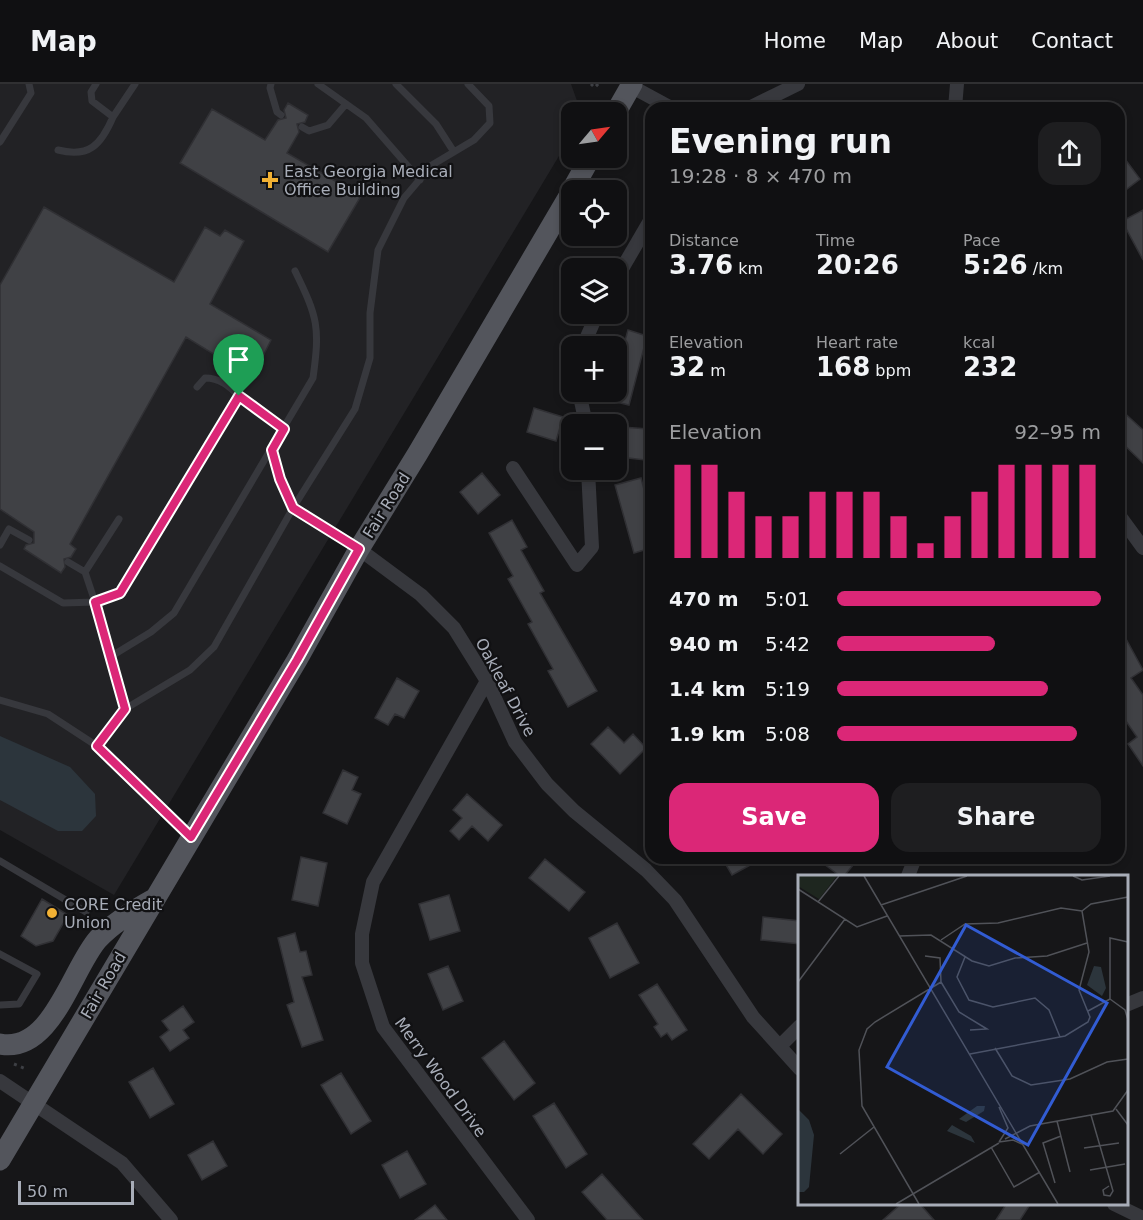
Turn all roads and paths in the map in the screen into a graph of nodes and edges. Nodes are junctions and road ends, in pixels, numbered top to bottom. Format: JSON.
{"nodes":[{"id":1,"x":29,"y":84,"type":"edge"},
{"id":2,"x":96,"y":84,"type":"edge"},
{"id":3,"x":135,"y":84,"type":"edge"},
{"id":4,"x":271,"y":84,"type":"edge"},
{"id":5,"x":318,"y":84,"type":"edge"},
{"id":6,"x":396,"y":84,"type":"edge"},
{"id":7,"x":468,"y":84,"type":"edge"},
{"id":8,"x":798,"y":84,"type":"edge"},
{"id":9,"x":957,"y":84,"type":"edge"},
{"id":10,"x":594,"y":85,"type":"edge"},
{"id":11,"x":630,"y":85,"type":"edge"},
{"id":12,"x":601,"y":89,"type":"dead end"},
{"id":13,"x":621,"y":102,"type":"edge"},
{"id":14,"x":660,"y":102,"type":"edge"},
{"id":15,"x":761,"y":102,"type":"edge"},
{"id":16,"x":956,"y":102,"type":"edge"},
{"id":17,"x":346,"y":104,"type":"junction"},
{"id":18,"x":281,"y":114,"type":"dead end"},
{"id":19,"x":113,"y":117,"type":"junction"},
{"id":20,"x":302,"y":127,"type":"dead end"},
{"id":21,"x":0,"y":142,"type":"edge"},
{"id":22,"x":58,"y":150,"type":"dead end"},
{"id":23,"x":454,"y":152,"type":"junction"},
{"id":24,"x":420,"y":180,"type":"junction"},
{"id":25,"x":561,"y":210,"type":"edge"},
{"id":26,"x":645,"y":229,"type":"edge"},
{"id":27,"x":627,"y":260,"type":"edge"},
{"id":28,"x":295,"y":272,"type":"dead end"},
{"id":29,"x":196,"y":387,"type":"dead end"},
{"id":30,"x":239,"y":396,"type":"junction"},
{"id":31,"x":284,"y":429,"type":"junction"},
{"id":32,"x":272,"y":450,"type":"junction"},
{"id":33,"x":513,"y":468,"type":"dead end"},
{"id":34,"x":589,"y":480,"type":"edge"},
{"id":35,"x":293,"y":508,"type":"junction"},
{"id":36,"x":119,"y":519,"type":"dead end"},
{"id":37,"x":1125,"y":523,"type":"edge"},
{"id":38,"x":0,"y":524,"type":"edge"},
{"id":39,"x":9,"y":529,"type":"junction"},
{"id":40,"x":29,"y":540,"type":"dead end"},
{"id":41,"x":0,"y":545,"type":"edge"},
{"id":42,"x":1143,"y":548,"type":"edge"},
{"id":43,"x":359,"y":549,"type":"junction"},
{"id":44,"x":68,"y":562,"type":"dead end"},
{"id":45,"x":0,"y":566,"type":"edge"},
{"id":46,"x":85,"y":572,"type":"junction"},
{"id":47,"x":95,"y":602,"type":"junction"},
{"id":48,"x":110,"y":657,"type":"junction"},
{"id":49,"x":487,"y":681,"type":"junction"},
{"id":50,"x":0,"y":700,"type":"edge"},
{"id":51,"x":125,"y":709,"type":"junction"},
{"id":52,"x":97,"y":746,"type":"junction"},
{"id":53,"x":191,"y":837,"type":"junction"},
{"id":54,"x":0,"y":861,"type":"edge"},
{"id":55,"x":154,"y":899,"type":"junction"},
{"id":56,"x":86,"y":912,"type":"dead end"},
{"id":57,"x":0,"y":954,"type":"edge"},
{"id":58,"x":1143,"y":998,"type":"edge"},
{"id":59,"x":1128,"y":1004,"type":"edge"},
{"id":60,"x":0,"y":1005,"type":"edge"},
{"id":61,"x":798,"y":1028,"type":"edge"},
{"id":62,"x":0,"y":1044,"type":"edge"},
{"id":63,"x":780,"y":1046,"type":"junction"},
{"id":64,"x":14,"y":1064,"type":"dead end"},
{"id":65,"x":798,"y":1067,"type":"edge"},
{"id":66,"x":26,"y":1069,"type":"dead end"},
{"id":67,"x":0,"y":1081,"type":"edge"},
{"id":68,"x":36,"y":1103,"type":"junction"},
{"id":69,"x":0,"y":1160,"type":"edge"},
{"id":70,"x":1118,"y":1205,"type":"edge"},
{"id":71,"x":1143,"y":1218,"type":"edge"},
{"id":72,"x":171,"y":1220,"type":"edge"},
{"id":73,"x":528,"y":1220,"type":"edge"}],
"edges":[{"from":1,"to":21,"type":"lane"},
{"from":2,"to":19,"type":"lane"},
{"from":3,"to":19,"type":"lane"},
{"from":4,"to":18,"type":"lane"},
{"from":5,"to":17,"type":"lane"},
{"from":6,"to":23,"type":"lane"},
{"from":7,"to":23,"type":"lane"},
{"from":8,"to":15,"type":"street"},
{"from":9,"to":16,"type":"street"},
{"from":10,"to":12,"type":"path"},
{"from":11,"to":13,"type":"main road"},
{"from":11,"to":14,"type":"street"},
{"from":17,"to":20,"type":"lane"},
{"from":17,"to":24,"type":"lane"},
{"from":19,"to":22,"type":"lane"},
{"from":23,"to":24,"type":"lane"},
{"from":24,"to":35,"type":"lane"},
{"from":25,"to":43,"type":"main road","name":"Fair Road"},
{"from":26,"to":27,"type":"street"},
{"from":28,"to":31,"type":"lane"},
{"from":29,"to":30,"type":"lane"},
{"from":30,"to":31,"type":"lane"},
{"from":30,"to":47,"type":"lane"},
{"from":31,"to":32,"type":"lane"},
{"from":32,"to":35,"type":"lane"},
{"from":32,"to":48,"type":"lane"},
{"from":33,"to":34,"type":"street"},
{"from":35,"to":43,"type":"lane"},
{"from":35,"to":51,"type":"lane"},
{"from":36,"to":46,"type":"lane"},
{"from":37,"to":42,"type":"street"},
{"from":38,"to":39,"type":"lane"},
{"from":39,"to":40,"type":"lane"},
{"from":39,"to":41,"type":"lane"},
{"from":43,"to":49,"type":"street","name":"Oakleaf Drive"},
{"from":43,"to":53,"type":"main road","name":"Fair Road"},
{"from":44,"to":46,"type":"lane"},
{"from":45,"to":47,"type":"lane"},
{"from":46,"to":47,"type":"lane"},
{"from":47,"to":48,"type":"lane"},
{"from":48,"to":51,"type":"lane"},
{"from":49,"to":63,"type":"street","name":"Oakleaf Drive"},
{"from":49,"to":73,"type":"street","name":"Merry Wood Drive"},
{"from":50,"to":52,"type":"lane"},
{"from":51,"to":52,"type":"lane"},
{"from":52,"to":53,"type":"lane"},
{"from":53,"to":55,"type":"main road","name":"Fair Road"},
{"from":54,"to":56,"type":"lane"},
{"from":55,"to":62,"type":"main road"},
{"from":55,"to":68,"type":"main road","name":"Fair Road"},
{"from":57,"to":60,"type":"lane"},
{"from":58,"to":59,"type":"street"},
{"from":61,"to":63,"type":"street"},
{"from":63,"to":65,"type":"street","name":"Oakleaf Drive"},
{"from":64,"to":66,"type":"path"},
{"from":67,"to":68,"type":"street"},
{"from":68,"to":69,"type":"main road","name":"Fair Road"},
{"from":68,"to":72,"type":"street"},
{"from":70,"to":71,"type":"street"}]}
